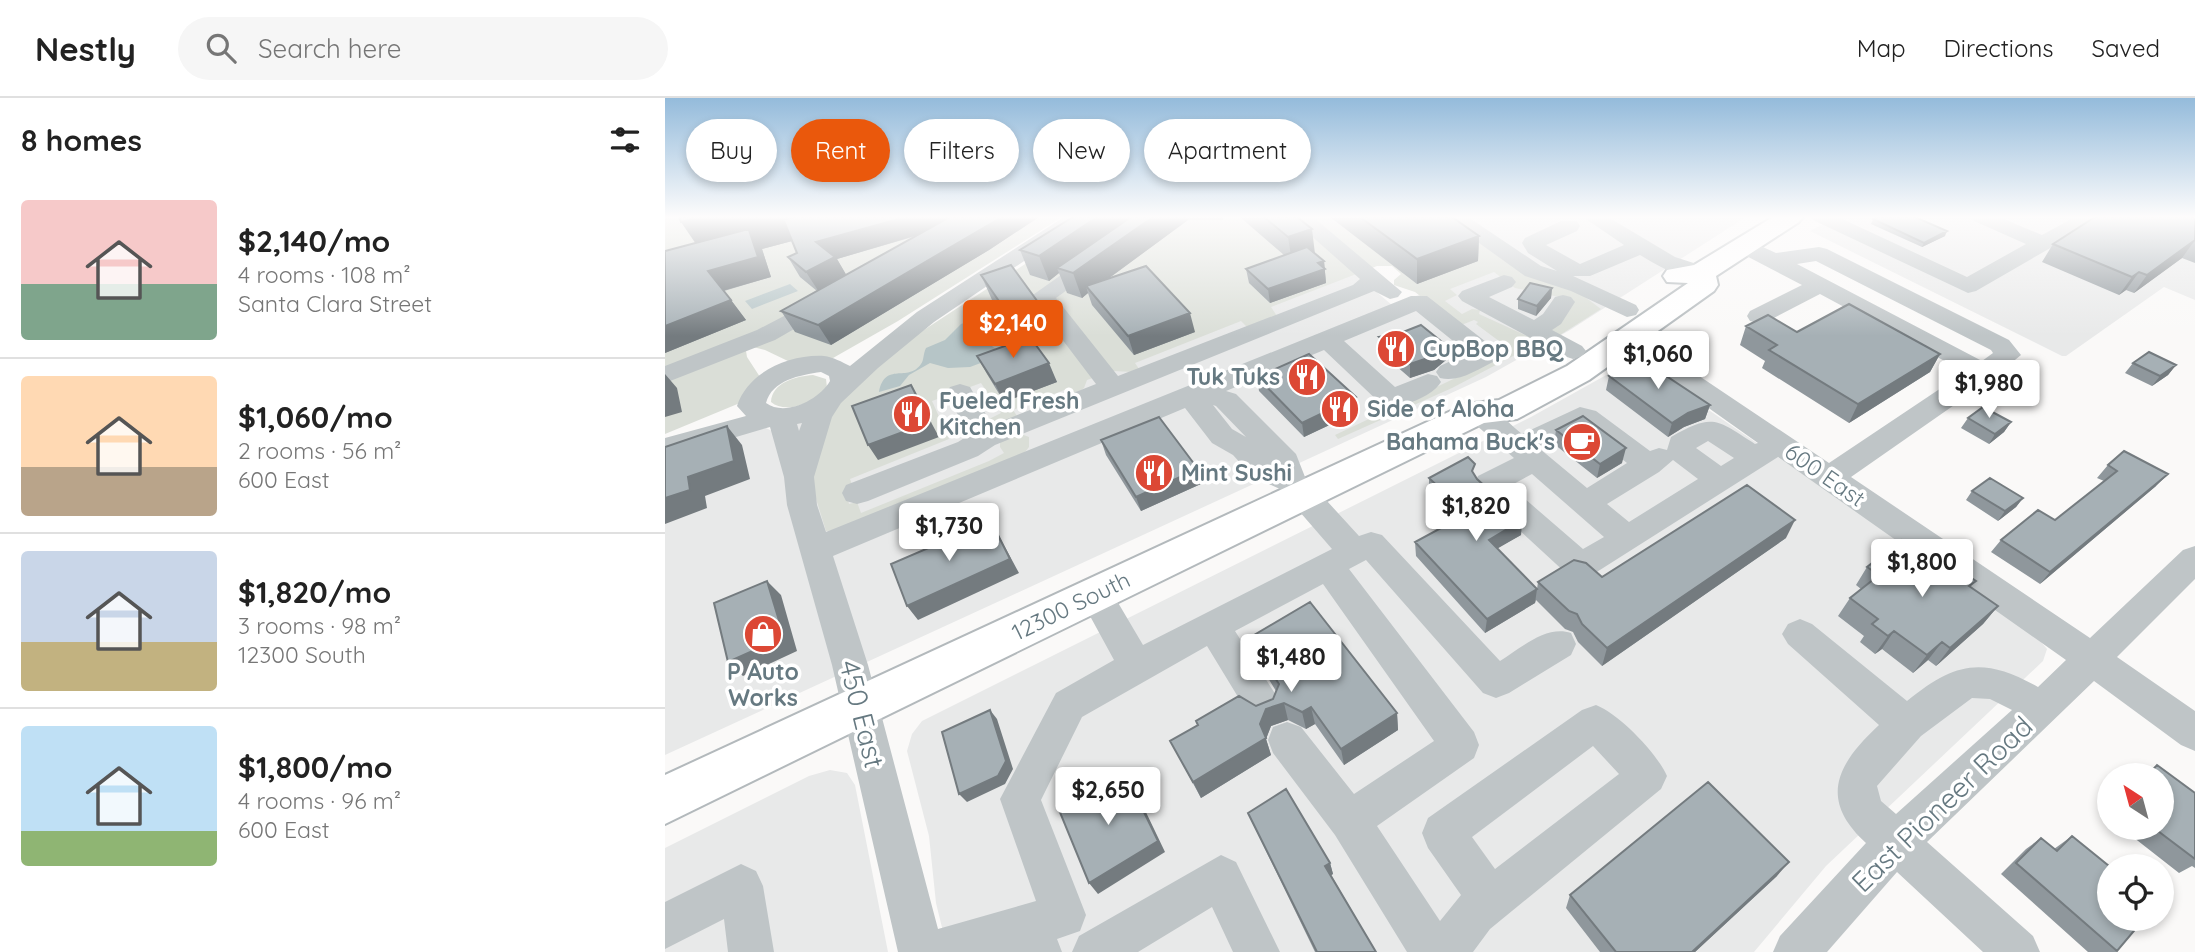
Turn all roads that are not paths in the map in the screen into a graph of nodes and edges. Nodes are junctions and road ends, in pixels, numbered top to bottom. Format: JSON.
{"nodes":[{"id":1,"x":1017,"y":257,"type":"edge"},
{"id":2,"x":1099,"y":257,"type":"edge"},
{"id":3,"x":1348,"y":257,"type":"edge"},
{"id":4,"x":1513,"y":257,"type":"edge"},
{"id":5,"x":1551,"y":257,"type":"edge"},
{"id":6,"x":1617,"y":257,"type":"edge"},
{"id":7,"x":1659,"y":257,"type":"edge"},
{"id":8,"x":1725,"y":257,"type":"edge"},
{"id":9,"x":1767,"y":257,"type":"edge"},
{"id":10,"x":1797,"y":257,"type":"edge"},
{"id":11,"x":1825,"y":257,"type":"edge"},
{"id":12,"x":1906,"y":257,"type":"edge"},
{"id":13,"x":2019,"y":257,"type":"edge"},
{"id":14,"x":1773,"y":260,"type":"junction"},
{"id":15,"x":1701,"y":273,"type":"junction"},
{"id":16,"x":1375,"y":279,"type":"junction"},
{"id":17,"x":1504,"y":282,"type":"dead end"},
{"id":18,"x":1820,"y":285,"type":"junction"},
{"id":19,"x":844,"y":290,"type":"edge"},
{"id":20,"x":1563,"y":302,"type":"dead end"},
{"id":21,"x":1409,"y":314,"type":"junction"},
{"id":22,"x":1759,"y":316,"type":"edge"},
{"id":23,"x":917,"y":323,"type":"junction"},
{"id":24,"x":1627,"y":324,"type":"junction"},
{"id":25,"x":1353,"y":328,"type":"junction"},
{"id":26,"x":1536,"y":330,"type":"junction"},
{"id":27,"x":1327,"y":339,"type":"junction"},
{"id":28,"x":1381,"y":344,"type":"edge"},
{"id":29,"x":744,"y":345,"type":"junction"},
{"id":30,"x":1573,"y":351,"type":"junction"},
{"id":31,"x":810,"y":365,"type":"junction"},
{"id":32,"x":1984,"y":372,"type":"junction"},
{"id":33,"x":665,"y":375,"type":"edge"},
{"id":34,"x":1112,"y":387,"type":"junction"},
{"id":35,"x":757,"y":392,"type":"junction"},
{"id":36,"x":1199,"y":392,"type":"junction"},
{"id":37,"x":960,"y":394,"type":"dead end"},
{"id":38,"x":835,"y":395,"type":"junction"},
{"id":39,"x":1592,"y":407,"type":"dead end"},
{"id":40,"x":1478,"y":412,"type":"junction"},
{"id":41,"x":777,"y":417,"type":"junction"},
{"id":42,"x":1036,"y":417,"type":"junction"},
{"id":43,"x":985,"y":438,"type":"junction"},
{"id":44,"x":665,"y":446,"type":"edge"},
{"id":45,"x":1767,"y":450,"type":"junction"},
{"id":46,"x":1055,"y":451,"type":"junction"},
{"id":47,"x":1527,"y":453,"type":"junction"},
{"id":48,"x":1654,"y":461,"type":"junction"},
{"id":49,"x":799,"y":477,"type":"junction"},
{"id":50,"x":1828,"y":478,"type":"junction"},
{"id":51,"x":1726,"y":484,"type":"junction"},
{"id":52,"x":1298,"y":487,"type":"junction"},
{"id":53,"x":857,"y":493,"type":"dead end"},
{"id":54,"x":1585,"y":503,"type":"junction"},
{"id":55,"x":1627,"y":539,"type":"junction"},
{"id":56,"x":817,"y":549,"type":"junction"},
{"id":57,"x":1341,"y":559,"type":"junction"},
{"id":58,"x":2195,"y":559,"type":"edge"},
{"id":59,"x":1095,"y":594,"type":"junction"},
{"id":60,"x":1213,"y":626,"type":"junction"},
{"id":61,"x":1800,"y":634,"type":"dead end"},
{"id":62,"x":1558,"y":644,"type":"dead end"},
{"id":63,"x":2091,"y":658,"type":"junction"},
{"id":64,"x":1136,"y":666,"type":"junction"},
{"id":65,"x":1262,"y":703,"type":"edge"},
{"id":66,"x":861,"y":707,"type":"junction"},
{"id":67,"x":2041,"y":708,"type":"junction"},
{"id":68,"x":1907,"y":725,"type":"junction"},
{"id":69,"x":2195,"y":733,"type":"edge"},
{"id":70,"x":1287,"y":740,"type":"dead end"},
{"id":71,"x":665,"y":800,"type":"edge"},
{"id":72,"x":1350,"y":821,"type":"junction"},
{"id":73,"x":1896,"y":842,"type":"junction"},
{"id":74,"x":1491,"y":900,"type":"junction"},
{"id":75,"x":665,"y":926,"type":"edge"},
{"id":76,"x":1034,"y":939,"type":"edge"},
{"id":77,"x":1117,"y":946,"type":"edge"},
{"id":78,"x":751,"y":952,"type":"edge"},
{"id":79,"x":921,"y":952,"type":"edge"},
{"id":80,"x":939,"y":952,"type":"edge"},
{"id":81,"x":1257,"y":952,"type":"edge"},
{"id":82,"x":1437,"y":952,"type":"edge"},
{"id":83,"x":1445,"y":952,"type":"edge"},
{"id":84,"x":1797,"y":952,"type":"edge"},
{"id":85,"x":2017,"y":952,"type":"edge"}],
"edges":[{"from":1,"to":23,"type":"street"},
{"from":2,"to":34,"type":"street"},
{"from":3,"to":16,"type":"street"},
{"from":4,"to":24,"type":"street","name":"600 East"},
{"from":5,"to":6,"type":"street"},
{"from":7,"to":15,"type":"street"},
{"from":8,"to":15,"type":"main road","name":"12300 South"},
{"from":9,"to":14,"type":"street"},
{"from":10,"to":14,"type":"street"},
{"from":11,"to":32,"type":"street"},
{"from":12,"to":13,"type":"street"},
{"from":14,"to":18,"type":"street"},
{"from":15,"to":24,"type":"main road","name":"12300 South"},
{"from":16,"to":21,"type":"street"},
{"from":16,"to":34,"type":"street"},
{"from":17,"to":26,"type":"street"},
{"from":18,"to":22,"type":"street"},
{"from":18,"to":32,"type":"street"},
{"from":19,"to":29,"type":"street"},
{"from":20,"to":26,"type":"street"},
{"from":21,"to":25,"type":"street"},
{"from":21,"to":27,"type":"street"},
{"from":23,"to":31,"type":"street"},
{"from":23,"to":38,"type":"street"},
{"from":24,"to":30,"type":"main road","name":"12300 South"},
{"from":24,"to":40,"type":"main road","name":"12300 South"},
{"from":24,"to":45,"type":"street","name":"600 East"},
{"from":25,"to":27,"type":"street"},
{"from":25,"to":28,"type":"street"},
{"from":26,"to":30,"type":"street"},
{"from":27,"to":36,"type":"street"},
{"from":29,"to":31,"type":"street"},
{"from":29,"to":33,"type":"street"},
{"from":29,"to":35,"type":"street"},
{"from":30,"to":40,"type":"main road","name":"12300 South"},
{"from":31,"to":35,"type":"street"},
{"from":31,"to":38,"type":"street"},
{"from":32,"to":50,"type":"street"},
{"from":34,"to":42,"type":"street"},
{"from":35,"to":41,"type":"street"},
{"from":35,"to":44,"type":"street"},
{"from":36,"to":46,"type":"street"},
{"from":36,"to":52,"type":"street"},
{"from":37,"to":43,"type":"street"},
{"from":38,"to":41,"type":"street"},
{"from":38,"to":49,"type":"street","name":"450 East"},
{"from":39,"to":48,"type":"street"},
{"from":40,"to":47,"type":"street"},
{"from":40,"to":52,"type":"main road","name":"12300 South"},
{"from":41,"to":44,"type":"street"},
{"from":41,"to":49,"type":"street","name":"450 East"},
{"from":42,"to":43,"type":"street"},
{"from":42,"to":46,"type":"street"},
{"from":43,"to":53,"type":"street"},
{"from":45,"to":50,"type":"street","name":"600 East"},
{"from":45,"to":51,"type":"street"},
{"from":45,"to":51,"type":"street"},
{"from":46,"to":56,"type":"street"},
{"from":47,"to":48,"type":"street"},
{"from":47,"to":54,"type":"street"},
{"from":47,"to":55,"type":"street"},
{"from":48,"to":51,"type":"street"},
{"from":48,"to":54,"type":"street"},
{"from":49,"to":56,"type":"street","name":"450 East"},
{"from":50,"to":63,"type":"street","name":"600 East"},
{"from":51,"to":55,"type":"street"},
{"from":52,"to":57,"type":"street"},
{"from":52,"to":59,"type":"main road","name":"12300 South"},
{"from":54,"to":55,"type":"street"},
{"from":56,"to":66,"type":"street","name":"450 East"},
{"from":57,"to":60,"type":"street"},
{"from":57,"to":62,"type":"street"},
{"from":57,"to":72,"type":"street"},
{"from":58,"to":63,"type":"street","name":"East Pioneer Road"},
{"from":59,"to":64,"type":"street"},
{"from":59,"to":66,"type":"main road","name":"12300 South"},
{"from":60,"to":64,"type":"street"},
{"from":60,"to":65,"type":"street"},
{"from":61,"to":68,"type":"street"},
{"from":63,"to":67,"type":"street","name":"East Pioneer Road"},
{"from":63,"to":69,"type":"street","name":"600 East"},
{"from":64,"to":76,"type":"street"},
{"from":66,"to":71,"type":"main road","name":"12300 South"},
{"from":66,"to":79,"type":"street","name":"450 East"},
{"from":67,"to":68,"type":"street"},
{"from":67,"to":73,"type":"street","name":"East Pioneer Road"},
{"from":68,"to":73,"type":"street"},
{"from":70,"to":72,"type":"street"},
{"from":72,"to":82,"type":"street"},
{"from":73,"to":84,"type":"street","name":"East Pioneer Road"},
{"from":73,"to":85,"type":"street"},
{"from":74,"to":74,"type":"street"},
{"from":74,"to":83,"type":"street"},
{"from":75,"to":78,"type":"street"},
{"from":76,"to":80,"type":"street"},
{"from":77,"to":81,"type":"street"}]}
